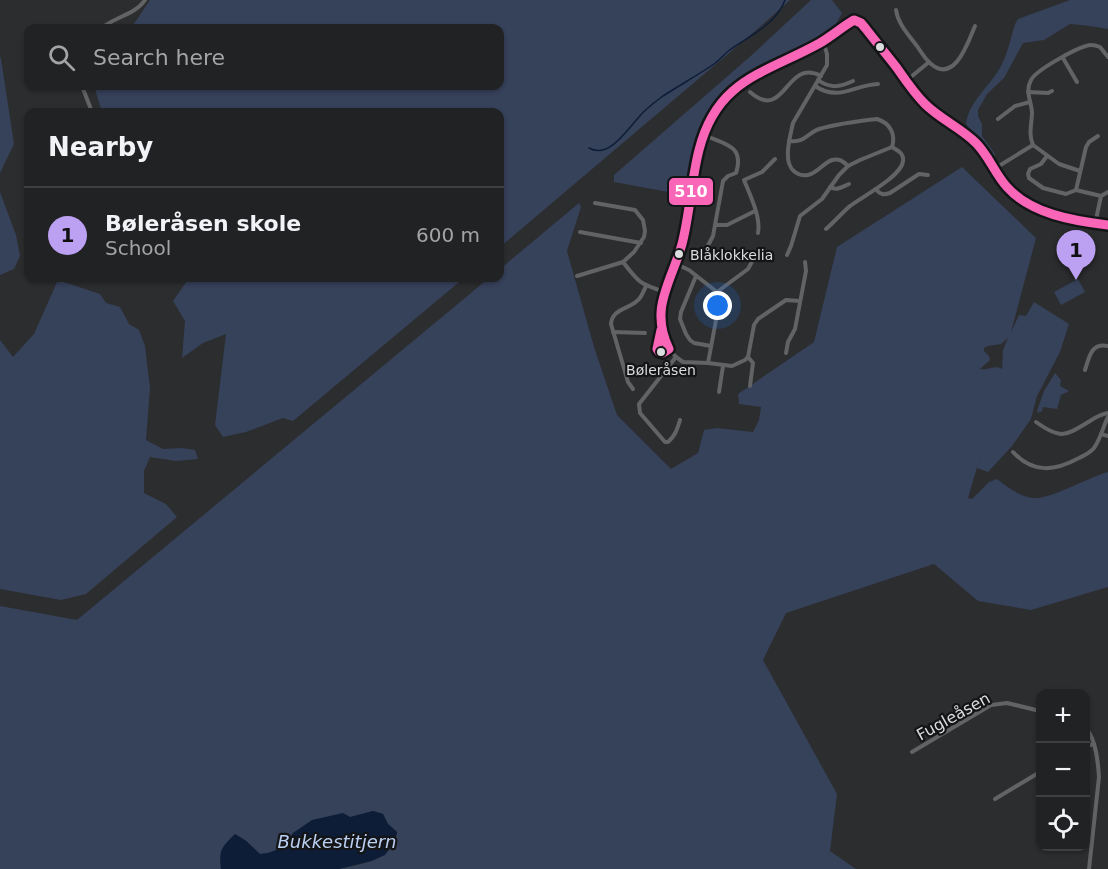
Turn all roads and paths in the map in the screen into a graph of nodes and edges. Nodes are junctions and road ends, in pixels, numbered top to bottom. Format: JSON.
{"nodes":[{"id":1,"x":145,"y":0,"type":"edge"},
{"id":2,"x":896,"y":10,"type":"dead end"},
{"id":3,"x":107,"y":24,"type":"edge"},
{"id":4,"x":975,"y":26,"type":"dead end"},
{"id":5,"x":823,"y":41,"type":"junction"},
{"id":6,"x":1063,"y":57,"type":"junction"},
{"id":7,"x":1108,"y":57,"type":"edge"},
{"id":8,"x":929,"y":62,"type":"junction"},
{"id":9,"x":820,"y":78,"type":"junction"},
{"id":10,"x":853,"y":81,"type":"dead end"},
{"id":11,"x":906,"y":81,"type":"junction"},
{"id":12,"x":1077,"y":82,"type":"dead end"},
{"id":13,"x":878,"y":84,"type":"dead end"},
{"id":14,"x":815,"y":86,"type":"junction"},
{"id":15,"x":84,"y":90,"type":"edge"},
{"id":16,"x":1052,"y":91,"type":"dead end"},
{"id":17,"x":750,"y":92,"type":"dead end"},
{"id":18,"x":1028,"y":92,"type":"junction"},
{"id":19,"x":1030,"y":102,"type":"junction"},
{"id":20,"x":90,"y":108,"type":"edge"},
{"id":21,"x":998,"y":119,"type":"dead end"},
{"id":22,"x":704,"y":135,"type":"junction"},
{"id":23,"x":1098,"y":135,"type":"dead end"},
{"id":24,"x":789,"y":141,"type":"junction"},
{"id":25,"x":1033,"y":144,"type":"junction"},
{"id":26,"x":892,"y":147,"type":"junction"},
{"id":27,"x":1047,"y":156,"type":"junction"},
{"id":28,"x":775,"y":159,"type":"dead end"},
{"id":29,"x":848,"y":166,"type":"junction"},
{"id":30,"x":994,"y":169,"type":"junction"},
{"id":31,"x":1080,"y":171,"type":"junction"},
{"id":32,"x":736,"y":173,"type":"junction"},
{"id":33,"x":928,"y":175,"type":"dead end"},
{"id":34,"x":744,"y":180,"type":"junction"},
{"id":35,"x":849,"y":184,"type":"dead end"},
{"id":36,"x":830,"y":187,"type":"junction"},
{"id":37,"x":876,"y":189,"type":"junction"},
{"id":38,"x":1076,"y":190,"type":"junction"},
{"id":39,"x":1108,"y":192,"type":"edge"},
{"id":40,"x":1101,"y":196,"type":"junction"},
{"id":41,"x":595,"y":203,"type":"dead end"},
{"id":42,"x":755,"y":210,"type":"junction"},
{"id":43,"x":1095,"y":224,"type":"junction"},
{"id":44,"x":716,"y":225,"type":"junction"},
{"id":45,"x":1108,"y":225,"type":"edge"},
{"id":46,"x":826,"y":229,"type":"dead end"},
{"id":47,"x":580,"y":232,"type":"dead end"},
{"id":48,"x":758,"y":233,"type":"dead end"},
{"id":49,"x":641,"y":243,"type":"junction"},
{"id":50,"x":704,"y":253,"type":"dead end"},
{"id":51,"x":787,"y":255,"type":"dead end"},
{"id":52,"x":754,"y":258,"type":"dead end"},
{"id":53,"x":623,"y":262,"type":"junction"},
{"id":54,"x":805,"y":262,"type":"dead end"},
{"id":55,"x":676,"y":264,"type":"junction"},
{"id":56,"x":577,"y":276,"type":"dead end"},
{"id":57,"x":696,"y":276,"type":"junction"},
{"id":58,"x":646,"y":286,"type":"junction"},
{"id":59,"x":665,"y":292,"type":"junction"},
{"id":60,"x":717,"y":292,"type":"junction"},
{"id":61,"x":800,"y":301,"type":"junction"},
{"id":62,"x":661,"y":330,"type":"junction"},
{"id":63,"x":613,"y":332,"type":"junction"},
{"id":64,"x":645,"y":333,"type":"dead end"},
{"id":65,"x":711,"y":346,"type":"junction"},
{"id":66,"x":1108,"y":346,"type":"edge"},
{"id":67,"x":669,"y":350,"type":"junction"},
{"id":68,"x":786,"y":352,"type":"dead end"},
{"id":69,"x":676,"y":357,"type":"junction"},
{"id":70,"x":748,"y":357,"type":"junction"},
{"id":71,"x":708,"y":363,"type":"junction"},
{"id":72,"x":723,"y":366,"type":"junction"},
{"id":73,"x":1085,"y":370,"type":"dead end"},
{"id":74,"x":750,"y":386,"type":"dead end"},
{"id":75,"x":633,"y":389,"type":"dead end"},
{"id":76,"x":719,"y":392,"type":"dead end"},
{"id":77,"x":1108,"y":415,"type":"edge"},
{"id":78,"x":680,"y":420,"type":"dead end"},
{"id":79,"x":1036,"y":422,"type":"dead end"},
{"id":80,"x":1101,"y":434,"type":"junction"},
{"id":81,"x":1108,"y":436,"type":"edge"},
{"id":82,"x":1013,"y":452,"type":"dead end"},
{"id":83,"x":1036,"y":710,"type":"edge"},
{"id":84,"x":1090,"y":734,"type":"edge"},
{"id":85,"x":1094,"y":744,"type":"junction"},
{"id":86,"x":1090,"y":746,"type":"edge"},
{"id":87,"x":912,"y":752,"type":"dead end"},
{"id":88,"x":1036,"y":775,"type":"edge"},
{"id":89,"x":995,"y":799,"type":"dead end"},
{"id":90,"x":1089,"y":869,"type":"edge"}],
"edges":[{"from":1,"to":3,"type":"street"},
{"from":2,"to":8,"type":"street"},
{"from":4,"to":8,"type":"street"},
{"from":5,"to":9,"type":"street"},
{"from":5,"to":11,"type":"street"},
{"from":5,"to":22,"type":"street"},
{"from":6,"to":7,"type":"street"},
{"from":6,"to":12,"type":"street"},
{"from":6,"to":18,"type":"street"},
{"from":8,"to":11,"type":"street"},
{"from":9,"to":10,"type":"street"},
{"from":9,"to":14,"type":"street"},
{"from":9,"to":17,"type":"street"},
{"from":11,"to":30,"type":"street"},
{"from":13,"to":14,"type":"street"},
{"from":14,"to":24,"type":"street"},
{"from":15,"to":20,"type":"street"},
{"from":16,"to":18,"type":"street"},
{"from":18,"to":19,"type":"street"},
{"from":19,"to":21,"type":"street"},
{"from":19,"to":25,"type":"street"},
{"from":22,"to":32,"type":"street"},
{"from":22,"to":55,"type":"street"},
{"from":23,"to":31,"type":"street"},
{"from":24,"to":26,"type":"street"},
{"from":24,"to":29,"type":"street"},
{"from":25,"to":27,"type":"street"},
{"from":25,"to":30,"type":"street"},
{"from":26,"to":29,"type":"street"},
{"from":26,"to":37,"type":"street"},
{"from":27,"to":31,"type":"street"},
{"from":27,"to":38,"type":"street"},
{"from":28,"to":34,"type":"street"},
{"from":29,"to":36,"type":"street"},
{"from":30,"to":43,"type":"street"},
{"from":31,"to":38,"type":"street"},
{"from":32,"to":34,"type":"street"},
{"from":32,"to":44,"type":"street"},
{"from":33,"to":37,"type":"street"},
{"from":34,"to":42,"type":"street"},
{"from":35,"to":36,"type":"street"},
{"from":36,"to":51,"type":"street"},
{"from":37,"to":46,"type":"street"},
{"from":38,"to":40,"type":"street"},
{"from":39,"to":40,"type":"street"},
{"from":40,"to":43,"type":"street"},
{"from":41,"to":49,"type":"street"},
{"from":42,"to":44,"type":"street"},
{"from":42,"to":48,"type":"street"},
{"from":43,"to":45,"type":"street"},
{"from":44,"to":50,"type":"street"},
{"from":47,"to":49,"type":"street"},
{"from":49,"to":53,"type":"street"},
{"from":52,"to":60,"type":"street"},
{"from":53,"to":56,"type":"street"},
{"from":53,"to":58,"type":"street"},
{"from":54,"to":61,"type":"street"},
{"from":55,"to":57,"type":"street"},
{"from":55,"to":59,"type":"street"},
{"from":57,"to":60,"type":"street"},
{"from":57,"to":65,"type":"street"},
{"from":58,"to":59,"type":"street"},
{"from":58,"to":63,"type":"street"},
{"from":59,"to":62,"type":"street"},
{"from":60,"to":65,"type":"street"},
{"from":61,"to":68,"type":"street"},
{"from":61,"to":70,"type":"street"},
{"from":62,"to":67,"type":"street"},
{"from":62,"to":67,"type":"street"},
{"from":63,"to":64,"type":"street"},
{"from":63,"to":75,"type":"street"},
{"from":65,"to":71,"type":"street"},
{"from":66,"to":73,"type":"street"},
{"from":67,"to":69,"type":"street"},
{"from":69,"to":71,"type":"street"},
{"from":69,"to":78,"type":"street"},
{"from":70,"to":72,"type":"street"},
{"from":70,"to":74,"type":"street"},
{"from":71,"to":72,"type":"street"},
{"from":72,"to":76,"type":"street"},
{"from":77,"to":79,"type":"street"},
{"from":77,"to":80,"type":"street"},
{"from":80,"to":81,"type":"street"},
{"from":80,"to":82,"type":"street"},
{"from":83,"to":87,"type":"street","name":"Fugleåsen"},
{"from":84,"to":85,"type":"street"},
{"from":85,"to":86,"type":"street"},
{"from":85,"to":90,"type":"street"},
{"from":88,"to":89,"type":"street"}]}
